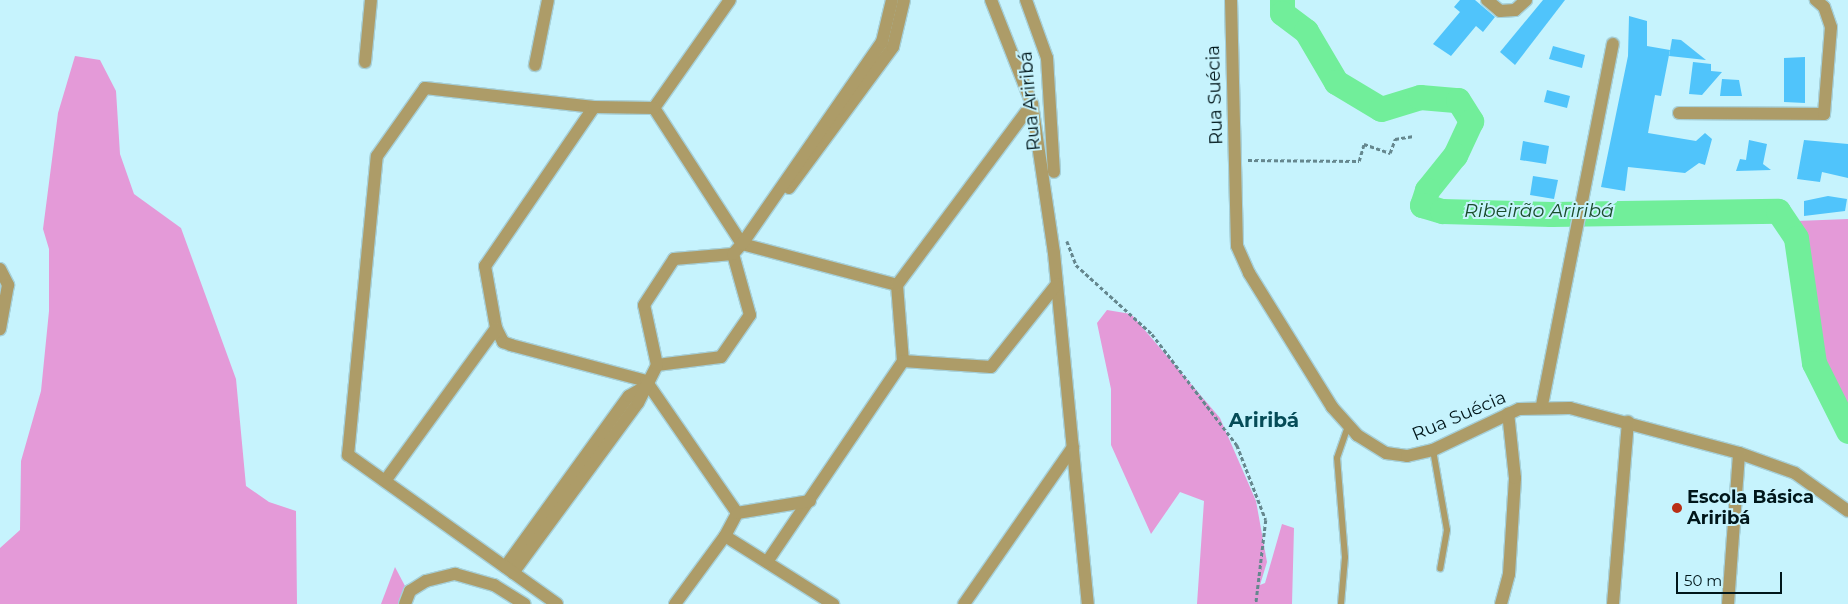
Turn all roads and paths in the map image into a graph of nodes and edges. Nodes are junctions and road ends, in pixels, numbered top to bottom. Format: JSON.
{"nodes":[{"id":1,"x":370,"y":0,"type":"edge"},
{"id":2,"x":548,"y":0,"type":"edge"},
{"id":3,"x":730,"y":0,"type":"edge"},
{"id":4,"x":892,"y":0,"type":"edge"},
{"id":5,"x":904,"y":0,"type":"edge"},
{"id":6,"x":992,"y":0,"type":"edge"},
{"id":7,"x":1026,"y":0,"type":"edge"},
{"id":8,"x":1231,"y":0,"type":"edge"},
{"id":9,"x":1487,"y":0,"type":"edge"},
{"id":10,"x":1526,"y":0,"type":"edge"},
{"id":11,"x":1816,"y":0,"type":"edge"},
{"id":12,"x":1613,"y":44,"type":"dead end"},
{"id":13,"x":365,"y":62,"type":"dead end"},
{"id":14,"x":535,"y":65,"type":"dead end"},
{"id":15,"x":1032,"y":104,"type":"junction"},
{"id":16,"x":594,"y":107,"type":"junction"},
{"id":17,"x":654,"y":108,"type":"junction"},
{"id":18,"x":1679,"y":113,"type":"dead end"},
{"id":19,"x":1414,"y":136,"type":"dead end"},
{"id":20,"x":1234,"y":159,"type":"junction"},
{"id":21,"x":1054,"y":172,"type":"dead end"},
{"id":22,"x":1065,"y":230,"type":"dead end"},
{"id":23,"x":741,"y":245,"type":"junction"},
{"id":24,"x":0,"y":269,"type":"edge"},
{"id":25,"x":1057,"y":284,"type":"junction"},
{"id":26,"x":897,"y":285,"type":"junction"},
{"id":27,"x":1,"y":313,"type":"edge"},
{"id":28,"x":496,"y":328,"type":"junction"},
{"id":29,"x":0,"y":330,"type":"edge"},
{"id":30,"x":903,"y":361,"type":"junction"},
{"id":31,"x":657,"y":365,"type":"junction"},
{"id":32,"x":643,"y":385,"type":"junction"},
{"id":33,"x":1542,"y":405,"type":"junction"},
{"id":34,"x":1508,"y":413,"type":"junction"},
{"id":35,"x":1628,"y":422,"type":"junction"},
{"id":36,"x":1348,"y":426,"type":"junction"},
{"id":37,"x":1073,"y":447,"type":"junction"},
{"id":38,"x":1432,"y":450,"type":"junction"},
{"id":39,"x":1739,"y":453,"type":"junction"},
{"id":40,"x":385,"y":481,"type":"junction"},
{"id":41,"x":810,"y":501,"type":"junction"},
{"id":42,"x":1848,"y":511,"type":"edge"},
{"id":43,"x":737,"y":513,"type":"junction"},
{"id":44,"x":725,"y":536,"type":"junction"},
{"id":45,"x":767,"y":562,"type":"junction"},
{"id":46,"x":1440,"y":568,"type":"dead end"},
{"id":47,"x":509,"y":570,"type":"junction"},
{"id":48,"x":405,"y":604,"type":"edge"},
{"id":49,"x":526,"y":604,"type":"edge"},
{"id":50,"x":557,"y":604,"type":"edge"},
{"id":51,"x":675,"y":604,"type":"edge"},
{"id":52,"x":833,"y":604,"type":"edge"},
{"id":53,"x":964,"y":604,"type":"edge"},
{"id":54,"x":1088,"y":604,"type":"edge"},
{"id":55,"x":1256,"y":604,"type":"edge"},
{"id":56,"x":1341,"y":604,"type":"edge"},
{"id":57,"x":1501,"y":604,"type":"edge"},
{"id":58,"x":1612,"y":604,"type":"edge"},
{"id":59,"x":1728,"y":604,"type":"edge"}],
"edges":[{"from":1,"to":13,"type":"street"},
{"from":2,"to":14,"type":"street"},
{"from":3,"to":17,"type":"street"},
{"from":4,"to":23,"type":"street"},
{"from":5,"to":23,"type":"street"},
{"from":6,"to":15,"type":"street"},
{"from":7,"to":21,"type":"street","name":"Rua Ariribá"},
{"from":8,"to":20,"type":"street","name":"Rua Suécia"},
{"from":9,"to":10,"type":"street"},
{"from":11,"to":18,"type":"street"},
{"from":12,"to":33,"type":"street"},
{"from":15,"to":25,"type":"street"},
{"from":15,"to":26,"type":"street"},
{"from":16,"to":17,"type":"street"},
{"from":16,"to":28,"type":"street"},
{"from":16,"to":40,"type":"street"},
{"from":17,"to":23,"type":"street"},
{"from":19,"to":20,"type":"path"},
{"from":20,"to":36,"type":"street","name":"Rua Suécia"},
{"from":22,"to":55,"type":"path"},
{"from":23,"to":26,"type":"street"},
{"from":23,"to":31,"type":"street"},
{"from":23,"to":31,"type":"street"},
{"from":24,"to":27,"type":"street"},
{"from":25,"to":30,"type":"street"},
{"from":25,"to":37,"type":"street"},
{"from":26,"to":30,"type":"street"},
{"from":27,"to":29,"type":"street"},
{"from":28,"to":32,"type":"street"},
{"from":28,"to":40,"type":"street"},
{"from":30,"to":41,"type":"street"},
{"from":31,"to":32,"type":"street"},
{"from":32,"to":43,"type":"street"},
{"from":32,"to":47,"type":"street"},
{"from":33,"to":34,"type":"street","name":"Rua Suécia"},
{"from":33,"to":35,"type":"street","name":"Rua Suécia"},
{"from":34,"to":38,"type":"street","name":"Rua Suécia"},
{"from":34,"to":57,"type":"street"},
{"from":35,"to":39,"type":"street","name":"Rua Suécia"},
{"from":35,"to":58,"type":"street"},
{"from":36,"to":38,"type":"street","name":"Rua Suécia"},
{"from":36,"to":56,"type":"lane"},
{"from":37,"to":53,"type":"street"},
{"from":37,"to":54,"type":"street"},
{"from":38,"to":46,"type":"lane"},
{"from":39,"to":42,"type":"street","name":"Rua Suécia"},
{"from":39,"to":59,"type":"street"},
{"from":40,"to":47,"type":"street"},
{"from":41,"to":43,"type":"street"},
{"from":41,"to":45,"type":"street"},
{"from":43,"to":44,"type":"street"},
{"from":44,"to":45,"type":"street"},
{"from":44,"to":51,"type":"street"},
{"from":45,"to":52,"type":"street"},
{"from":47,"to":50,"type":"street"},
{"from":48,"to":49,"type":"street"}]}
